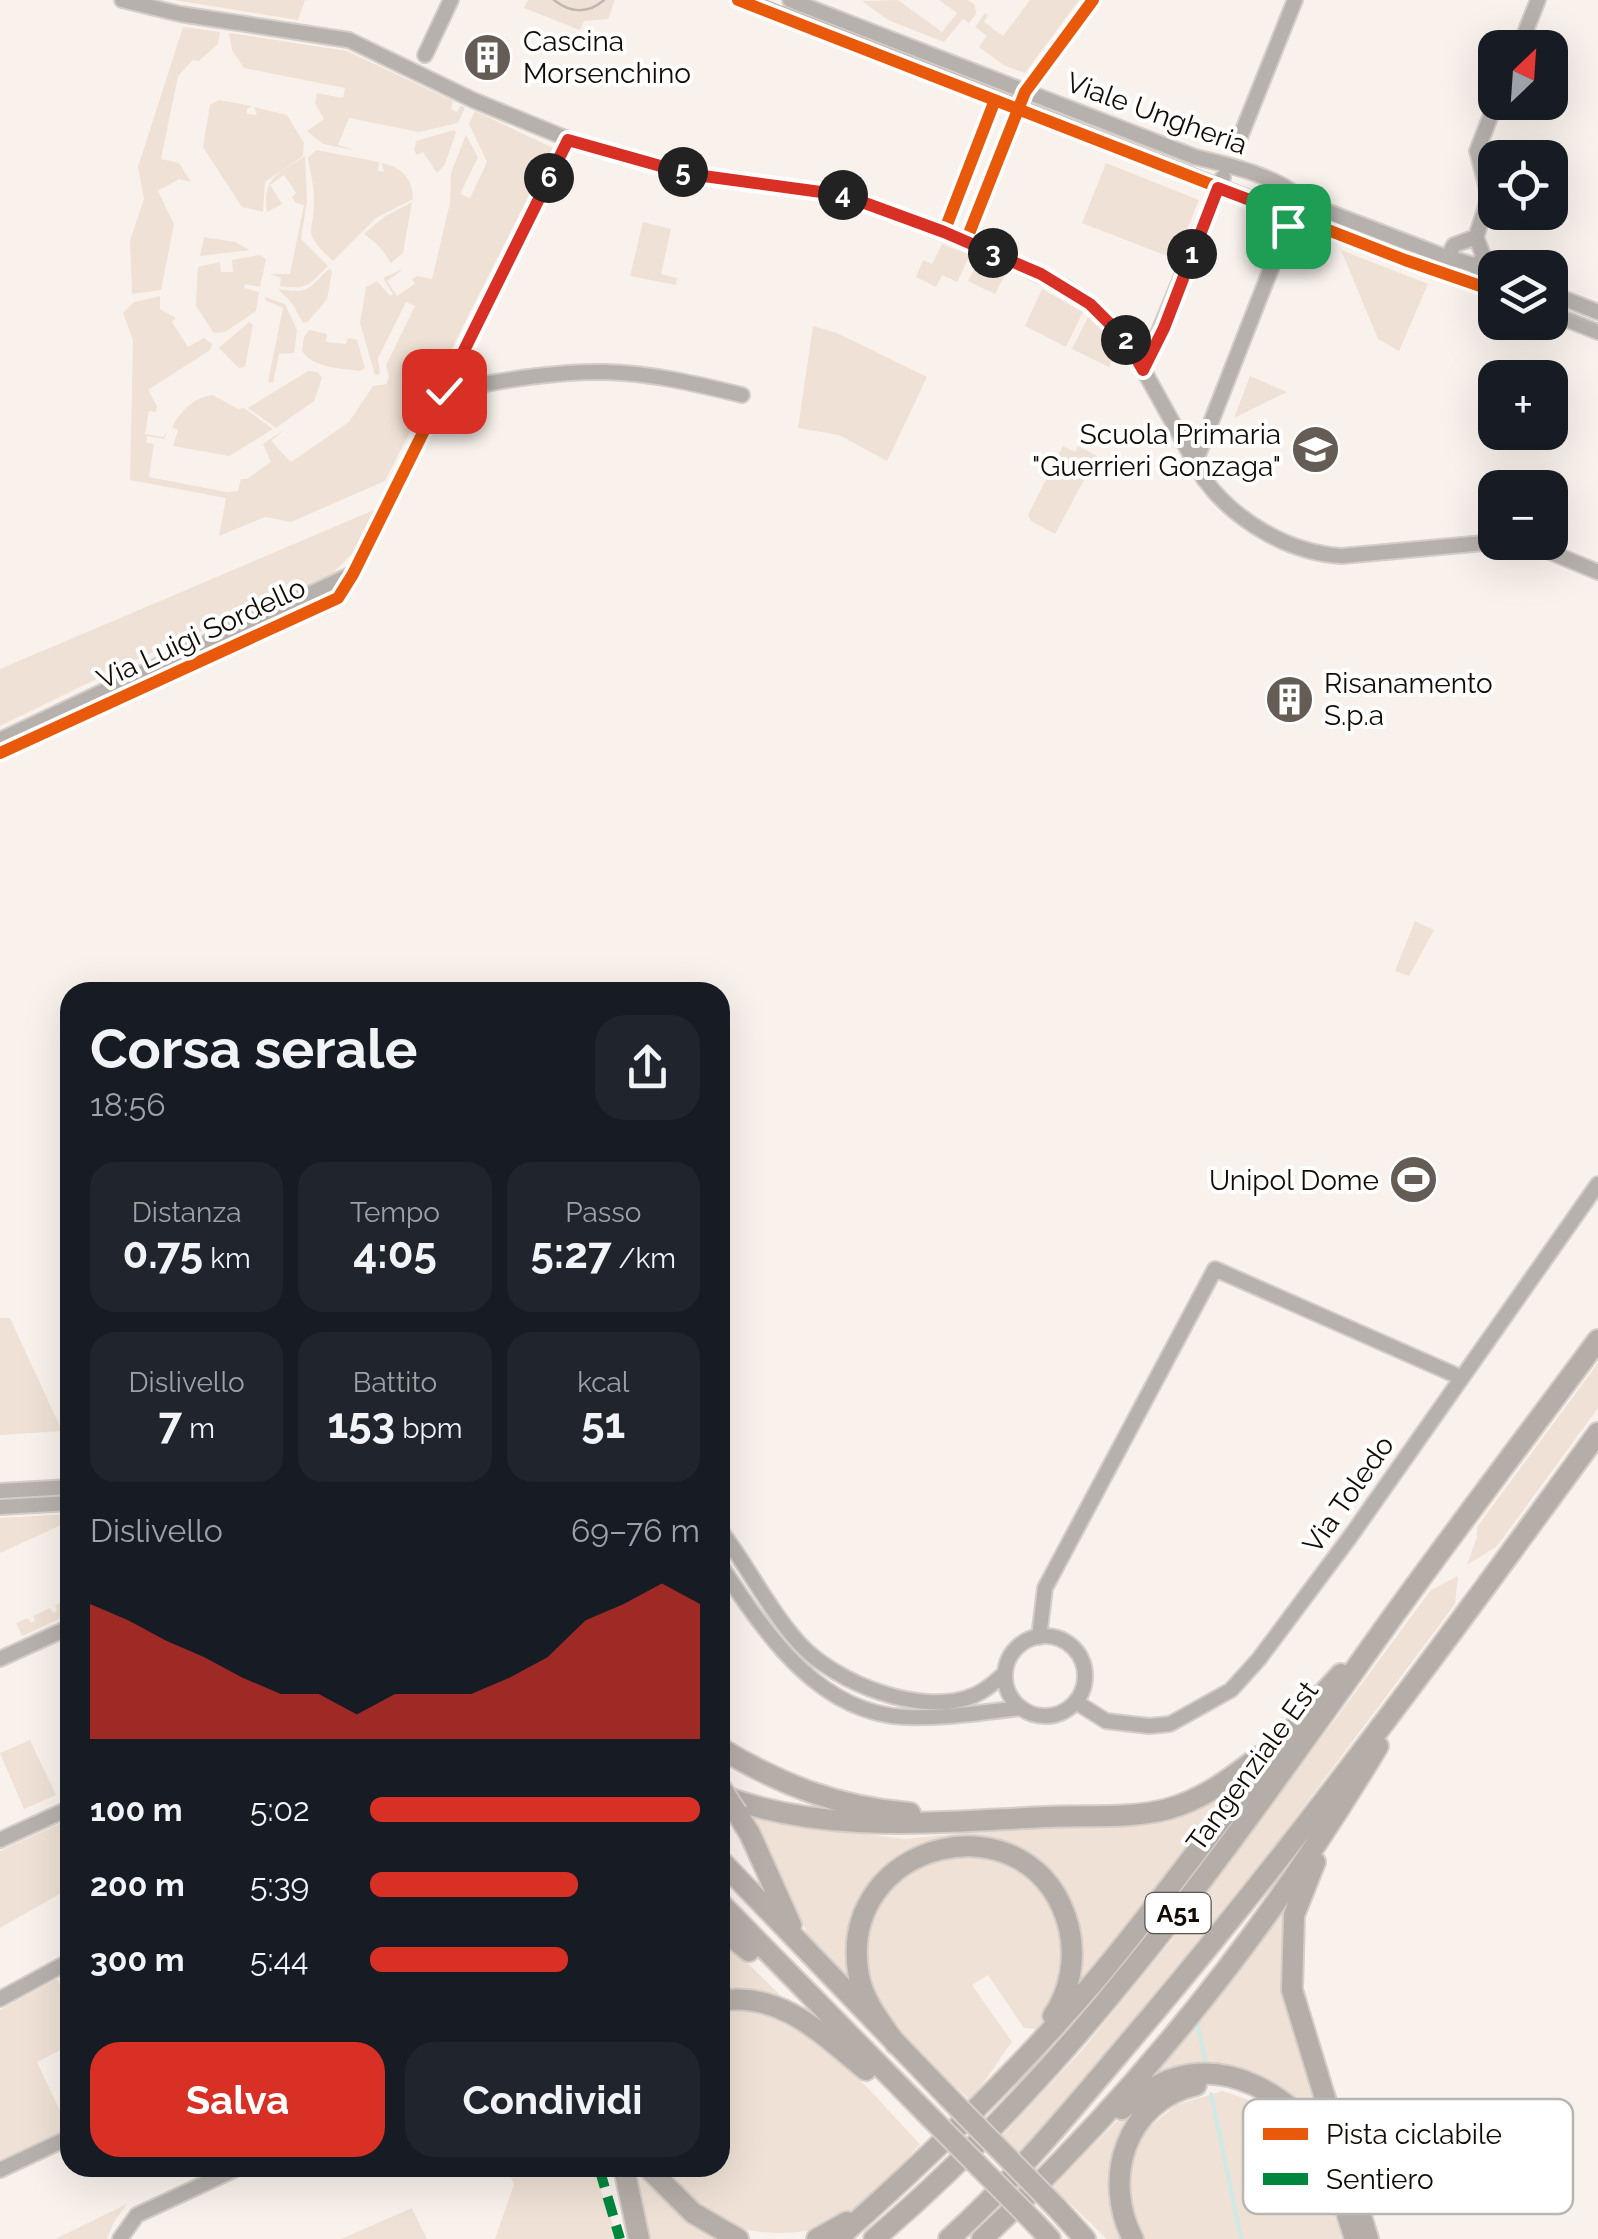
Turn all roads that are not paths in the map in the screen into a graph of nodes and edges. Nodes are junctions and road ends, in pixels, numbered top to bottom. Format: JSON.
{"nodes":[{"id":1,"x":122,"y":0,"type":"edge"},
{"id":2,"x":451,"y":0,"type":"edge"},
{"id":3,"x":738,"y":0,"type":"edge"},
{"id":4,"x":790,"y":0,"type":"edge"},
{"id":5,"x":1093,"y":0,"type":"edge"},
{"id":6,"x":1295,"y":0,"type":"edge"},
{"id":7,"x":1538,"y":0,"type":"edge"},
{"id":8,"x":1526,"y":30,"type":"edge"},
{"id":9,"x":425,"y":55,"type":"dead end"},
{"id":10,"x":1024,"y":92,"type":"junction"},
{"id":11,"x":995,"y":100,"type":"junction"},
{"id":12,"x":1018,"y":109,"type":"junction"},
{"id":13,"x":1489,"y":120,"type":"edge"},
{"id":14,"x":568,"y":140,"type":"junction"},
{"id":15,"x":1238,"y":145,"type":"junction"},
{"id":16,"x":1195,"y":157,"type":"junction"},
{"id":17,"x":1252,"y":174,"type":"junction"},
{"id":18,"x":1221,"y":182,"type":"junction"},
{"id":19,"x":952,"y":210,"type":"junction"},
{"id":20,"x":1292,"y":216,"type":"junction"},
{"id":21,"x":973,"y":221,"type":"junction"},
{"id":22,"x":944,"y":232,"type":"junction"},
{"id":23,"x":1476,"y":237,"type":"junction"},
{"id":24,"x":966,"y":242,"type":"junction"},
{"id":25,"x":1482,"y":250,"type":"edge"},
{"id":26,"x":1444,"y":264,"type":"junction"},
{"id":27,"x":1478,"y":265,"type":"edge"},
{"id":28,"x":1478,"y":270,"type":"edge"},
{"id":29,"x":1473,"y":283,"type":"junction"},
{"id":30,"x":1478,"y":285,"type":"edge"},
{"id":31,"x":1568,"y":300,"type":"edge"},
{"id":32,"x":1598,"y":312,"type":"edge"},
{"id":33,"x":1568,"y":320,"type":"edge"},
{"id":34,"x":1598,"y":332,"type":"edge"},
{"id":35,"x":1143,"y":370,"type":"junction"},
{"id":36,"x":444,"y":391,"type":"junction"},
{"id":37,"x":742,"y":395,"type":"dead end"},
{"id":38,"x":1194,"y":462,"type":"junction"},
{"id":39,"x":1478,"y":544,"type":"edge"},
{"id":40,"x":1568,"y":559,"type":"edge"},
{"id":41,"x":1598,"y":572,"type":"edge"},
{"id":42,"x":353,"y":574,"type":"junction"},
{"id":43,"x":0,"y":740,"type":"edge"},
{"id":44,"x":0,"y":753,"type":"edge"},
{"id":45,"x":1598,"y":1184,"type":"edge"},
{"id":46,"x":1598,"y":1340,"type":"edge"},
{"id":47,"x":1460,"y":1378,"type":"junction"},
{"id":48,"x":1598,"y":1433,"type":"edge"},
{"id":49,"x":60,"y":1488,"type":"edge"},
{"id":50,"x":0,"y":1492,"type":"edge"},
{"id":51,"x":60,"y":1504,"type":"edge"},
{"id":52,"x":0,"y":1507,"type":"edge"},
{"id":53,"x":730,"y":1544,"type":"edge"},
{"id":54,"x":730,"y":1579,"type":"edge"},
{"id":55,"x":1393,"y":1617,"type":"junction"},
{"id":56,"x":60,"y":1632,"type":"edge"},
{"id":57,"x":1039,"y":1637,"type":"junction"},
{"id":58,"x":0,"y":1659,"type":"edge"},
{"id":59,"x":1006,"y":1673,"type":"junction"},
{"id":60,"x":1412,"y":1688,"type":"junction"},
{"id":61,"x":1076,"y":1702,"type":"junction"},
{"id":62,"x":1021,"y":1708,"type":"junction"},
{"id":63,"x":1282,"y":1740,"type":"junction"},
{"id":64,"x":730,"y":1754,"type":"edge"},
{"id":65,"x":730,"y":1798,"type":"edge"},
{"id":66,"x":730,"y":1802,"type":"edge"},
{"id":67,"x":1345,"y":1802,"type":"junction"},
{"id":68,"x":60,"y":1813,"type":"edge"},
{"id":69,"x":986,"y":1820,"type":"junction"},
{"id":70,"x":0,"y":1840,"type":"edge"},
{"id":71,"x":730,"y":1870,"type":"edge"},
{"id":72,"x":730,"y":1890,"type":"edge"},
{"id":73,"x":730,"y":1913,"type":"edge"},
{"id":74,"x":730,"y":1934,"type":"edge"},
{"id":75,"x":809,"y":1952,"type":"junction"},
{"id":76,"x":60,"y":1966,"type":"edge"},
{"id":77,"x":0,"y":1999,"type":"edge"},
{"id":78,"x":730,"y":2001,"type":"edge"},
{"id":79,"x":896,"y":2044,"type":"junction"},
{"id":80,"x":1025,"y":2057,"type":"junction"},
{"id":81,"x":1314,"y":2064,"type":"junction"},
{"id":82,"x":866,"y":2070,"type":"junction"},
{"id":83,"x":1242,"y":2080,"type":"junction"},
{"id":84,"x":1280,"y":2099,"type":"edge"},
{"id":85,"x":1325,"y":2099,"type":"edge"},
{"id":86,"x":1329,"y":2099,"type":"edge"},
{"id":87,"x":934,"y":2111,"type":"junction"},
{"id":88,"x":1092,"y":2132,"type":"junction"},
{"id":89,"x":60,"y":2142,"type":"edge"},
{"id":90,"x":0,"y":2170,"type":"edge"},
{"id":91,"x":219,"y":2177,"type":"edge"},
{"id":92,"x":626,"y":2177,"type":"edge"},
{"id":93,"x":657,"y":2177,"type":"edge"},
{"id":94,"x":905,"y":2179,"type":"junction"},
{"id":95,"x":1346,"y":2214,"type":"edge"},
{"id":96,"x":1360,"y":2214,"type":"edge"},
{"id":97,"x":1374,"y":2214,"type":"edge"},
{"id":98,"x":1049,"y":2228,"type":"edge"},
{"id":99,"x":989,"y":2235,"type":"edge"},
{"id":100,"x":120,"y":2239,"type":"edge"},
{"id":101,"x":639,"y":2239,"type":"edge"},
{"id":102,"x":738,"y":2239,"type":"edge"},
{"id":103,"x":817,"y":2239,"type":"edge"},
{"id":104,"x":837,"y":2239,"type":"edge"},
{"id":105,"x":874,"y":2239,"type":"edge"},
{"id":106,"x":949,"y":2239,"type":"edge"},
{"id":107,"x":1087,"y":2239,"type":"edge"},
{"id":108,"x":1132,"y":2239,"type":"edge"},
{"id":109,"x":1355,"y":2239,"type":"edge"},
{"id":110,"x":1368,"y":2239,"type":"edge"},
{"id":111,"x":1381,"y":2239,"type":"edge"}],
"edges":[{"from":1,"to":14,"type":"street"},
{"from":2,"to":9,"type":"street"},
{"from":3,"to":11,"type":"street","name":"Viale Ungheria"},
{"from":4,"to":10,"type":"street","name":"Viale Ungheria"},
{"from":5,"to":10,"type":"street"},
{"from":6,"to":15,"type":"street"},
{"from":7,"to":8,"type":"street"},
{"from":10,"to":11,"type":"street"},
{"from":10,"to":12,"type":"street"},
{"from":10,"to":16,"type":"street","name":"Viale Ungheria"},
{"from":11,"to":12,"type":"street","name":"Viale Ungheria"},
{"from":11,"to":19,"type":"street"},
{"from":12,"to":18,"type":"street","name":"Viale Ungheria"},
{"from":12,"to":21,"type":"street"},
{"from":13,"to":23,"type":"street"},
{"from":14,"to":22,"type":"street"},
{"from":14,"to":36,"type":"street","name":"Via Luigi Sordello"},
{"from":15,"to":16,"type":"street"},
{"from":15,"to":17,"type":"street"},
{"from":16,"to":17,"type":"street","name":"Viale Ungheria"},
{"from":17,"to":26,"type":"street","name":"Viale Ungheria"},
{"from":18,"to":20,"type":"street","name":"Viale Ungheria"},
{"from":18,"to":35,"type":"street"},
{"from":19,"to":21,"type":"street"},
{"from":19,"to":22,"type":"street"},
{"from":20,"to":26,"type":"street","name":"Viale Ungheria"},
{"from":20,"to":38,"type":"street"},
{"from":21,"to":24,"type":"street"},
{"from":22,"to":24,"type":"street"},
{"from":23,"to":25,"type":"street"},
{"from":23,"to":26,"type":"street"},
{"from":24,"to":35,"type":"street"},
{"from":26,"to":27,"type":"street","name":"Viale Ungheria"},
{"from":26,"to":29,"type":"street","name":"Viale Ungheria"},
{"from":28,"to":29,"type":"street"},
{"from":29,"to":30,"type":"street","name":"Viale Ungheria"},
{"from":31,"to":32,"type":"street"},
{"from":33,"to":34,"type":"street"},
{"from":35,"to":38,"type":"street"},
{"from":36,"to":37,"type":"street"},
{"from":36,"to":42,"type":"street","name":"Via Luigi Sordello"},
{"from":38,"to":39,"type":"street"},
{"from":40,"to":41,"type":"street"},
{"from":42,"to":43,"type":"street","name":"Via Luigi Sordello"},
{"from":42,"to":44,"type":"street","name":"Via Luigi Sordello"},
{"from":45,"to":47,"type":"street","name":"Via Toledo"},
{"from":46,"to":55,"type":"highway","name":"Tangenziale Est","number":"A51"},
{"from":47,"to":57,"type":"street"},
{"from":47,"to":61,"type":"street","name":"Via Toledo"},
{"from":48,"to":60,"type":"highway","number":"A51"},
{"from":49,"to":50,"type":"street"},
{"from":51,"to":52,"type":"street"},
{"from":53,"to":59,"type":"street"},
{"from":54,"to":62,"type":"street"},
{"from":55,"to":63,"type":"highway"},
{"from":55,"to":105,"type":"highway","name":"Tangenziale Est","number":"A51"},
{"from":56,"to":58,"type":"street"},
{"from":57,"to":59,"type":"street"},
{"from":57,"to":61,"type":"street"},
{"from":59,"to":62,"type":"street"},
{"from":60,"to":67,"type":"highway"},
{"from":60,"to":106,"type":"highway","number":"A51"},
{"from":61,"to":62,"type":"street"},
{"from":63,"to":69,"type":"highway"},
{"from":63,"to":80,"type":"highway"},
{"from":64,"to":69,"type":"highway"},
{"from":65,"to":69,"type":"highway"},
{"from":66,"to":75,"type":"highway","bridge":true},
{"from":67,"to":81,"type":"highway"},
{"from":67,"to":88,"type":"highway"},
{"from":68,"to":70,"type":"street"},
{"from":71,"to":75,"type":"highway"},
{"from":72,"to":87,"type":"highway"},
{"from":73,"to":87,"type":"highway"},
{"from":74,"to":82,"type":"highway"},
{"from":75,"to":79,"type":"highway"},
{"from":76,"to":77,"type":"street"},
{"from":78,"to":82,"type":"highway"},
{"from":79,"to":80,"type":"highway"},
{"from":79,"to":87,"type":"highway"},
{"from":80,"to":94,"type":"highway"},
{"from":81,"to":85,"type":"highway"},
{"from":81,"to":86,"type":"highway"},
{"from":82,"to":87,"type":"highway"},
{"from":83,"to":84,"type":"highway"},
{"from":83,"to":88,"type":"highway"},
{"from":83,"to":108,"type":"highway"},
{"from":87,"to":98,"type":"highway"},
{"from":87,"to":98,"type":"highway","bridge":true},
{"from":88,"to":99,"type":"highway"},
{"from":89,"to":90,"type":"street"},
{"from":91,"to":100,"type":"street"},
{"from":92,"to":101,"type":"highway"},
{"from":93,"to":102,"type":"highway"},
{"from":94,"to":103,"type":"highway"},
{"from":94,"to":104,"type":"highway"},
{"from":95,"to":109,"type":"highway"},
{"from":96,"to":110,"type":"highway"},
{"from":97,"to":111,"type":"highway"},
{"from":98,"to":107,"type":"highway"}]}
